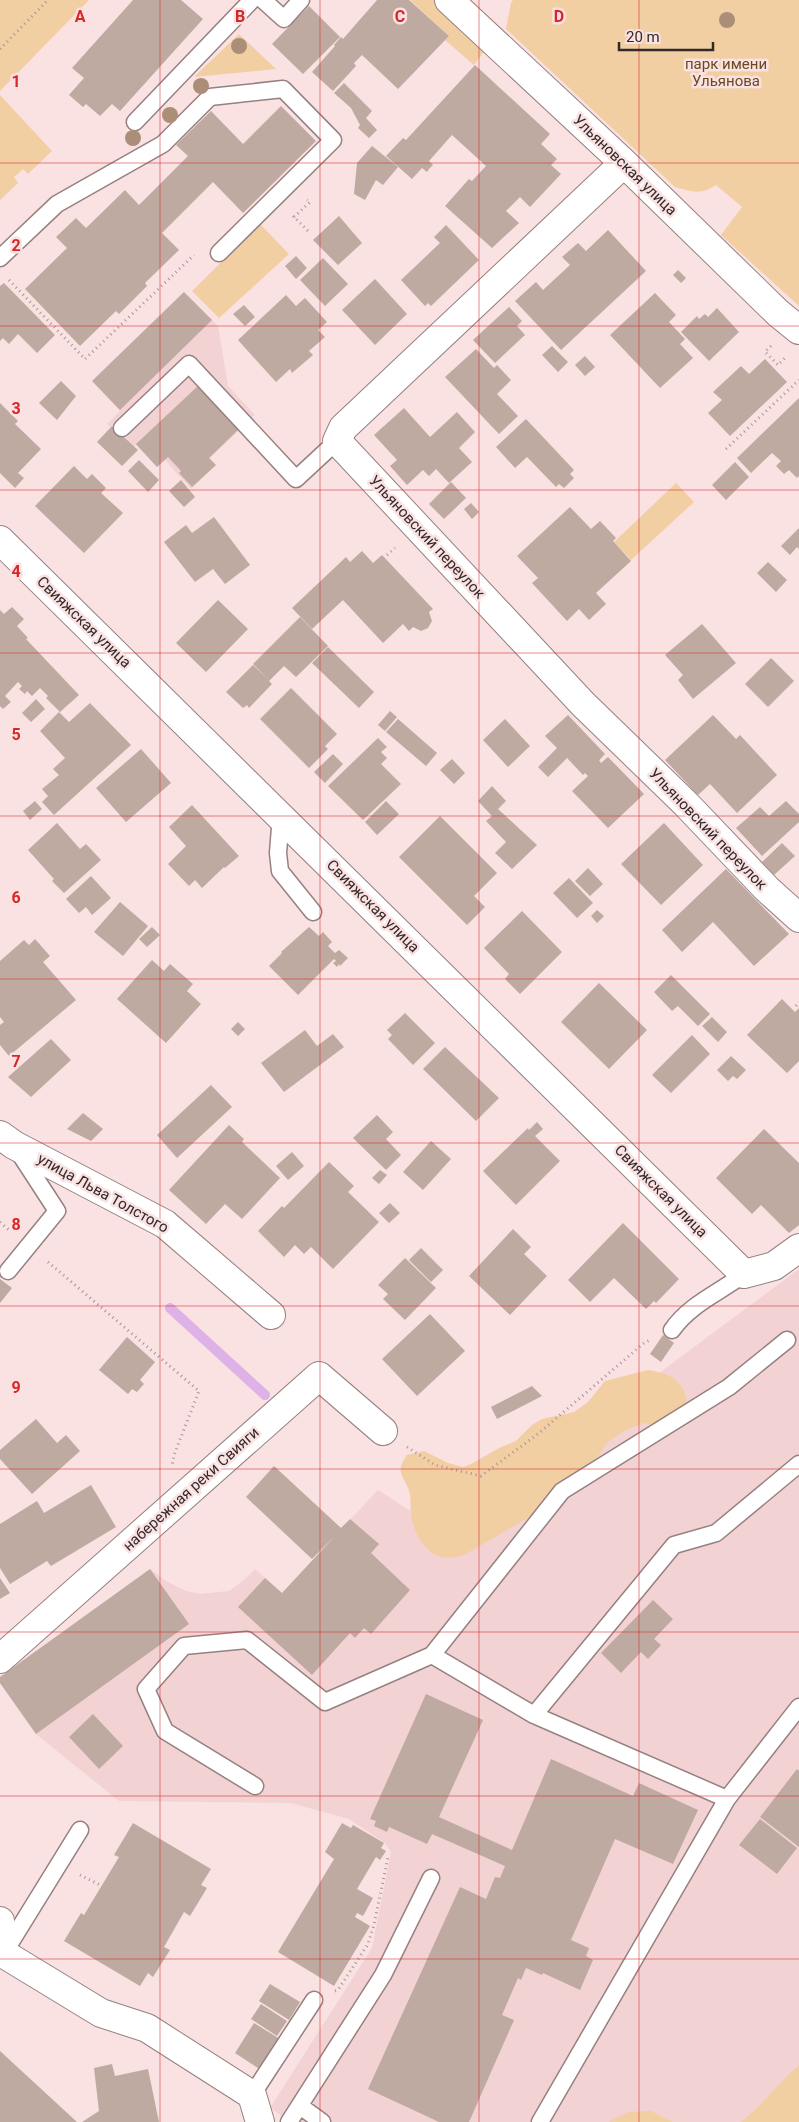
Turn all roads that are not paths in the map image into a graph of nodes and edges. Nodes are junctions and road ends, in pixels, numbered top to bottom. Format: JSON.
{"nodes":[{"id":1,"x":252,"y":0,"type":"edge"},
{"id":2,"x":263,"y":0,"type":"edge"},
{"id":3,"x":301,"y":0,"type":"edge"},
{"id":4,"x":449,"y":0,"type":"edge"},
{"id":5,"x":135,"y":122,"type":"dead end"},
{"id":6,"x":624,"y":163,"type":"junction"},
{"id":7,"x":219,"y":253,"type":"road end"},
{"id":8,"x":0,"y":258,"type":"edge"},
{"id":9,"x":799,"y":330,"type":"edge"},
{"id":10,"x":122,"y":428,"type":"dead end"},
{"id":11,"x":337,"y":441,"type":"junction"},
{"id":12,"x":0,"y":540,"type":"edge"},
{"id":13,"x":281,"y":816,"type":"junction"},
{"id":14,"x":313,"y":912,"type":"dead end"},
{"id":15,"x":799,"y":918,"type":"edge"},
{"id":16,"x":7,"y":1140,"type":"edge"},
{"id":17,"x":799,"y":1248,"type":"edge"},
{"id":18,"x":8,"y":1271,"type":"dead end"},
{"id":19,"x":744,"y":1274,"type":"junction"},
{"id":20,"x":271,"y":1315,"type":"dead end"},
{"id":21,"x":672,"y":1330,"type":"road end"},
{"id":22,"x":787,"y":1340,"type":"dead end"},
{"id":23,"x":383,"y":1431,"type":"road end"},
{"id":24,"x":799,"y":1464,"type":"edge"},
{"id":25,"x":432,"y":1655,"type":"junction"},
{"id":26,"x":0,"y":1659,"type":"edge"},
{"id":27,"x":799,"y":1707,"type":"edge"},
{"id":28,"x":534,"y":1715,"type":"junction"},
{"id":29,"x":255,"y":1786,"type":"dead end"},
{"id":30,"x":727,"y":1799,"type":"junction"},
{"id":31,"x":80,"y":1830,"type":"dead end"},
{"id":32,"x":431,"y":1878,"type":"dead end"},
{"id":33,"x":0,"y":1921,"type":"edge"},
{"id":34,"x":2,"y":1954,"type":"edge"},
{"id":35,"x":314,"y":2000,"type":"road end"},
{"id":36,"x":252,"y":2095,"type":"junction"},
{"id":37,"x":300,"y":2106,"type":"junction"},
{"id":38,"x":260,"y":2122,"type":"edge"},
{"id":39,"x":289,"y":2122,"type":"edge"},
{"id":40,"x":322,"y":2122,"type":"edge"},
{"id":41,"x":540,"y":2122,"type":"edge"}],
"edges":[{"from":1,"to":5,"type":"lane"},
{"from":2,"to":3,"type":"lane"},
{"from":4,"to":6,"type":"street","name":"Ульяновская улица"},
{"from":6,"to":9,"type":"street","name":"Ульяновская улица"},
{"from":6,"to":11,"type":"street"},
{"from":7,"to":8,"type":"lane"},
{"from":10,"to":11,"type":"lane"},
{"from":11,"to":15,"type":"street","name":"Ульяновский переулок"},
{"from":12,"to":13,"type":"street","name":"Свияжская улица"},
{"from":13,"to":14,"type":"lane"},
{"from":13,"to":19,"type":"street","name":"Свияжская улица"},
{"from":16,"to":18,"type":"lane"},
{"from":16,"to":20,"type":"street","name":"улица Льва Толстого"},
{"from":17,"to":19,"type":"street"},
{"from":19,"to":21,"type":"lane"},
{"from":22,"to":25,"type":"lane"},
{"from":23,"to":26,"type":"street","name":"набережная реки Свияги"},
{"from":24,"to":28,"type":"lane"},
{"from":25,"to":28,"type":"lane"},
{"from":25,"to":29,"type":"lane"},
{"from":27,"to":30,"type":"lane"},
{"from":28,"to":30,"type":"lane"},
{"from":30,"to":41,"type":"lane"},
{"from":31,"to":34,"type":"lane"},
{"from":32,"to":37,"type":"lane"},
{"from":33,"to":34,"type":"street"},
{"from":34,"to":36,"type":"street"},
{"from":35,"to":36,"type":"lane"},
{"from":36,"to":38,"type":"street"},
{"from":37,"to":39,"type":"lane"},
{"from":37,"to":40,"type":"lane"}]}
